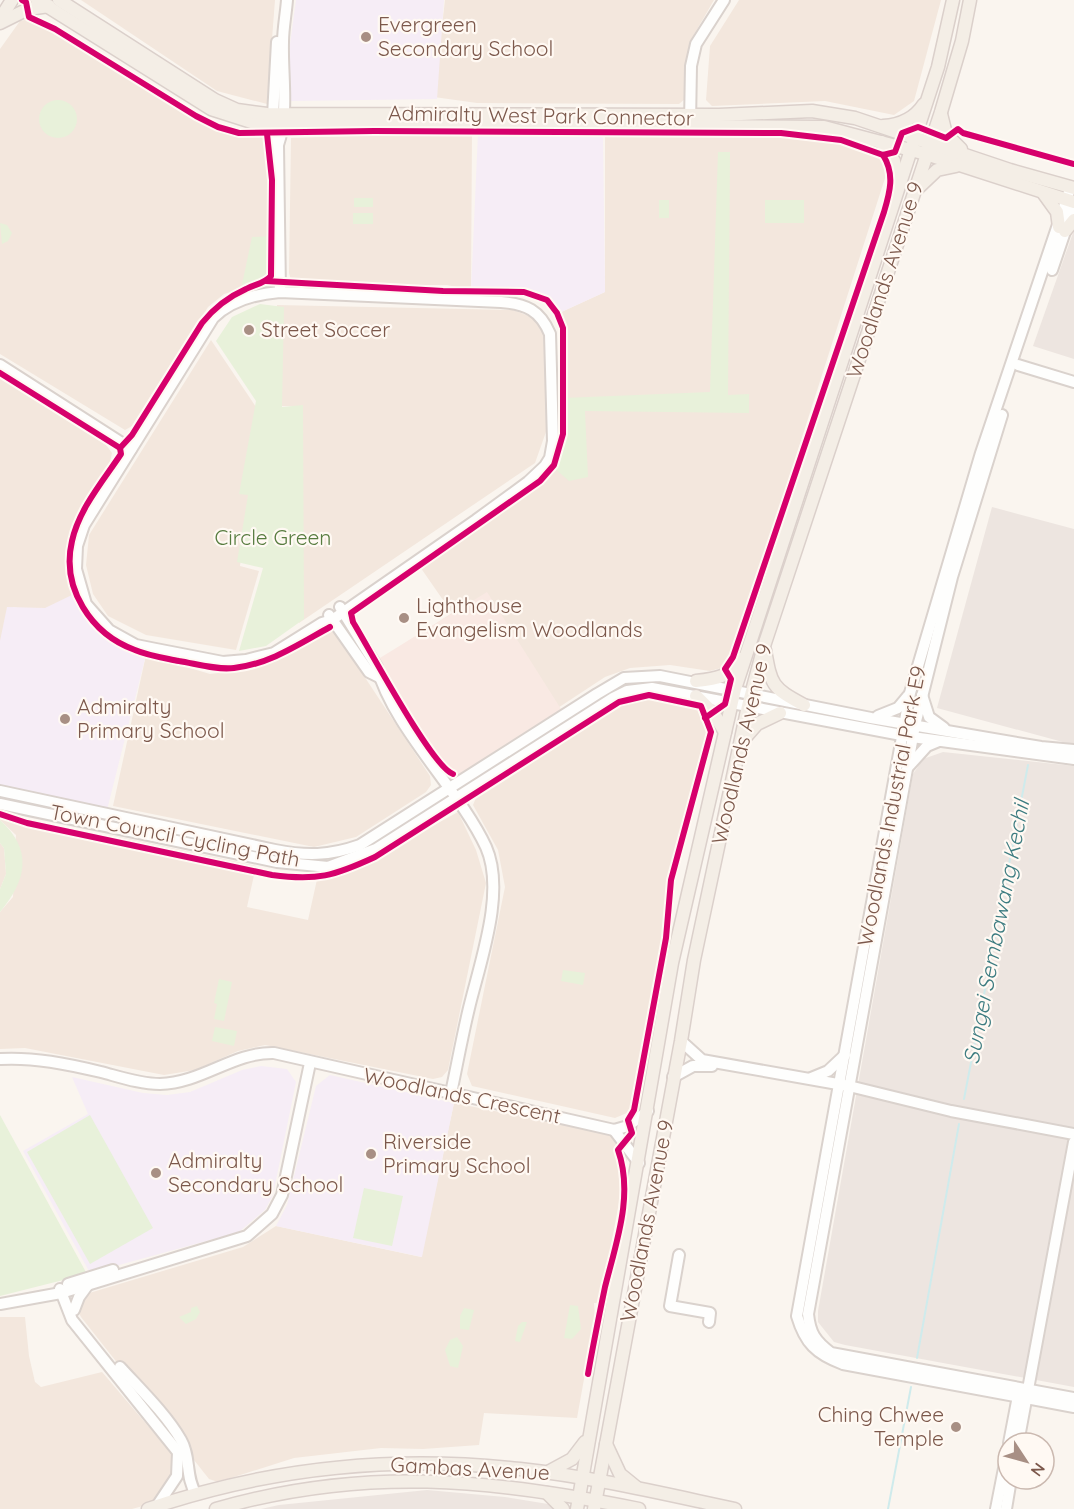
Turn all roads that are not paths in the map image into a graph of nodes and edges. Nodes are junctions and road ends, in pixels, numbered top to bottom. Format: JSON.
{"nodes":[{"id":1,"x":12,"y":0,"type":"edge"},
{"id":2,"x":38,"y":0,"type":"edge"},
{"id":3,"x":281,"y":0,"type":"edge"},
{"id":4,"x":287,"y":0,"type":"edge"},
{"id":5,"x":724,"y":0,"type":"edge"},
{"id":6,"x":730,"y":0,"type":"edge"},
{"id":7,"x":953,"y":0,"type":"edge"},
{"id":8,"x":970,"y":0,"type":"edge"},
{"id":9,"x":55,"y":3,"type":"edge"},
{"id":10,"x":0,"y":19,"type":"edge"},
{"id":11,"x":0,"y":23,"type":"edge"},
{"id":12,"x":928,"y":96,"type":"junction"},
{"id":13,"x":941,"y":112,"type":"junction"},
{"id":14,"x":278,"y":120,"type":"junction"},
{"id":15,"x":694,"y":120,"type":"junction"},
{"id":16,"x":882,"y":127,"type":"junction"},
{"id":17,"x":880,"y":141,"type":"junction"},
{"id":18,"x":913,"y":144,"type":"junction"},
{"id":19,"x":928,"y":148,"type":"junction"},
{"id":20,"x":970,"y":156,"type":"junction"},
{"id":21,"x":960,"y":165,"type":"junction"},
{"id":22,"x":1072,"y":187,"type":"edge"},
{"id":23,"x":899,"y":188,"type":"junction"},
{"id":24,"x":1042,"y":192,"type":"junction"},
{"id":25,"x":912,"y":198,"type":"junction"},
{"id":26,"x":1071,"y":202,"type":"edge"},
{"id":27,"x":1074,"y":220,"type":"edge"},
{"id":28,"x":1062,"y":229,"type":"junction"},
{"id":29,"x":280,"y":292,"type":"junction"},
{"id":30,"x":0,"y":365,"type":"edge"},
{"id":31,"x":1018,"y":365,"type":"junction"},
{"id":32,"x":1074,"y":382,"type":"edge"},
{"id":33,"x":130,"y":448,"type":"junction"},
{"id":34,"x":341,"y":610,"type":"junction"},
{"id":35,"x":938,"y":612,"type":"junction"},
{"id":36,"x":327,"y":619,"type":"junction"},
{"id":37,"x":749,"y":644,"type":"junction"},
{"id":38,"x":764,"y":646,"type":"junction"},
{"id":39,"x":379,"y":677,"type":"junction"},
{"id":40,"x":696,"y":681,"type":"junction"},
{"id":41,"x":735,"y":689,"type":"junction"},
{"id":42,"x":752,"y":693,"type":"junction"},
{"id":43,"x":916,"y":693,"type":"junction"},
{"id":44,"x":696,"y":696,"type":"junction"},
{"id":45,"x":732,"y":703,"type":"junction"},
{"id":46,"x":804,"y":705,"type":"junction"},
{"id":47,"x":748,"y":706,"type":"junction"},
{"id":48,"x":780,"y":713,"type":"junction"},
{"id":49,"x":872,"y":718,"type":"junction"},
{"id":50,"x":909,"y":724,"type":"junction"},
{"id":51,"x":877,"y":730,"type":"junction"},
{"id":52,"x":948,"y":731,"type":"junction"},
{"id":53,"x":725,"y":732,"type":"junction"},
{"id":54,"x":907,"y":736,"type":"junction"},
{"id":55,"x":939,"y":741,"type":"junction"},
{"id":56,"x":740,"y":743,"type":"junction"},
{"id":57,"x":1074,"y":750,"type":"edge"},
{"id":58,"x":1074,"y":759,"type":"edge"},
{"id":59,"x":907,"y":769,"type":"junction"},
{"id":60,"x":895,"y":775,"type":"junction"},
{"id":61,"x":447,"y":788,"type":"junction"},
{"id":62,"x":0,"y":791,"type":"edge"},
{"id":63,"x":456,"y":800,"type":"junction"},
{"id":64,"x":0,"y":804,"type":"edge"},
{"id":65,"x":681,"y":1041,"type":"junction"},
{"id":66,"x":845,"y":1055,"type":"junction"},
{"id":67,"x":0,"y":1059,"type":"edge"},
{"id":68,"x":310,"y":1063,"type":"junction"},
{"id":69,"x":674,"y":1077,"type":"junction"},
{"id":70,"x":811,"y":1078,"type":"junction"},
{"id":71,"x":844,"y":1088,"type":"junction"},
{"id":72,"x":451,"y":1094,"type":"junction"},
{"id":73,"x":648,"y":1111,"type":"junction"},
{"id":74,"x":614,"y":1130,"type":"junction"},
{"id":75,"x":1074,"y":1134,"type":"edge"},
{"id":76,"x":1074,"y":1142,"type":"edge"},
{"id":77,"x":639,"y":1163,"type":"junction"},
{"id":78,"x":252,"y":1232,"type":"junction"},
{"id":79,"x":680,"y":1255,"type":"dead end"},
{"id":80,"x":87,"y":1286,"type":"junction"},
{"id":81,"x":64,"y":1289,"type":"junction"},
{"id":82,"x":39,"y":1298,"type":"junction"},
{"id":83,"x":0,"y":1304,"type":"edge"},
{"id":84,"x":71,"y":1311,"type":"junction"},
{"id":85,"x":709,"y":1322,"type":"dead end"},
{"id":86,"x":1024,"y":1395,"type":"junction"},
{"id":87,"x":1074,"y":1398,"type":"edge"},
{"id":88,"x":1074,"y":1407,"type":"edge"},
{"id":89,"x":1013,"y":1431,"type":"edge"},
{"id":90,"x":1020,"y":1431,"type":"edge"},
{"id":91,"x":589,"y":1436,"type":"junction"},
{"id":92,"x":605,"y":1443,"type":"junction"},
{"id":93,"x":547,"y":1473,"type":"junction"},
{"id":94,"x":580,"y":1477,"type":"junction"},
{"id":95,"x":598,"y":1481,"type":"junction"},
{"id":96,"x":640,"y":1489,"type":"junction"},
{"id":97,"x":1000,"y":1491,"type":"edge"},
{"id":98,"x":1009,"y":1491,"type":"edge"},
{"id":99,"x":547,"y":1493,"type":"junction"},
{"id":100,"x":196,"y":1494,"type":"junction"},
{"id":101,"x":577,"y":1503,"type":"edge"},
{"id":102,"x":595,"y":1504,"type":"edge"},
{"id":103,"x":152,"y":1508,"type":"edge"},
{"id":104,"x":216,"y":1509,"type":"edge"},
{"id":105,"x":563,"y":1509,"type":"edge"},
{"id":106,"x":633,"y":1509,"type":"edge"},
{"id":107,"x":735,"y":1509,"type":"edge"},
{"id":108,"x":996,"y":1509,"type":"edge"},
{"id":109,"x":1006,"y":1509,"type":"edge"}],
"edges":[{"from":1,"to":10,"type":"main road"},
{"from":2,"to":9,"type":"main road"},
{"from":3,"to":14,"type":"street"},
{"from":4,"to":14,"type":"street"},
{"from":5,"to":15,"type":"street"},
{"from":6,"to":15,"type":"street"},
{"from":7,"to":12,"type":"main road","name":"Woodlands Avenue 9"},
{"from":8,"to":13,"type":"main road","name":"Woodlands Avenue 9"},
{"from":9,"to":11,"type":"main road"},
{"from":9,"to":14,"type":"main road"},
{"from":12,"to":16,"type":"main road"},
{"from":12,"to":18,"type":"main road","name":"Woodlands Avenue 9"},
{"from":13,"to":19,"type":"main road","name":"Woodlands Avenue 9"},
{"from":13,"to":20,"type":"main road"},
{"from":14,"to":15,"type":"main road"},
{"from":14,"to":29,"type":"street"},
{"from":15,"to":16,"type":"main road"},
{"from":15,"to":17,"type":"main road"},
{"from":16,"to":18,"type":"main road"},
{"from":17,"to":18,"type":"main road"},
{"from":17,"to":23,"type":"main road"},
{"from":18,"to":19,"type":"main road"},
{"from":18,"to":23,"type":"main road","name":"Woodlands Avenue 9"},
{"from":19,"to":20,"type":"main road"},
{"from":19,"to":21,"type":"main road"},
{"from":19,"to":25,"type":"main road","name":"Woodlands Avenue 9"},
{"from":20,"to":22,"type":"main road"},
{"from":21,"to":24,"type":"main road"},
{"from":21,"to":25,"type":"main road"},
{"from":22,"to":26,"type":"street","name":"Woodlands Industrial Park E9"},
{"from":23,"to":37,"type":"main road","name":"Woodlands Avenue 9"},
{"from":24,"to":26,"type":"main road"},
{"from":24,"to":28,"type":"main road"},
{"from":25,"to":38,"type":"main road","name":"Woodlands Avenue 9"},
{"from":26,"to":28,"type":"street","name":"Woodlands Industrial Park E9"},
{"from":27,"to":28,"type":"main road"},
{"from":28,"to":31,"type":"street","name":"Woodlands Industrial Park E9"},
{"from":28,"to":35,"type":"street","name":"Woodlands Industrial Park E9"},
{"from":29,"to":33,"type":"street"},
{"from":29,"to":34,"type":"street"},
{"from":30,"to":33,"type":"street"},
{"from":31,"to":32,"type":"street"},
{"from":31,"to":35,"type":"street","name":"Woodlands Industrial Park E9"},
{"from":33,"to":36,"type":"street"},
{"from":34,"to":36,"type":"street"},
{"from":34,"to":39,"type":"street"},
{"from":35,"to":43,"type":"street","name":"Woodlands Industrial Park E9"},
{"from":36,"to":39,"type":"street"},
{"from":37,"to":40,"type":"main road"},
{"from":37,"to":41,"type":"main road","name":"Woodlands Avenue 9"},
{"from":38,"to":42,"type":"main road","name":"Woodlands Avenue 9"},
{"from":38,"to":46,"type":"main road"},
{"from":39,"to":61,"type":"street"},
{"from":40,"to":41,"type":"street"},
{"from":40,"to":61,"type":"street"},
{"from":41,"to":42,"type":"street"},
{"from":41,"to":45,"type":"main road","name":"Woodlands Avenue 9"},
{"from":42,"to":46,"type":"street"},
{"from":42,"to":47,"type":"main road","name":"Woodlands Avenue 9"},
{"from":43,"to":49,"type":"street"},
{"from":43,"to":50,"type":"street","name":"Woodlands Industrial Park E9"},
{"from":43,"to":52,"type":"street"},
{"from":44,"to":45,"type":"street"},
{"from":44,"to":53,"type":"main road"},
{"from":44,"to":63,"type":"street"},
{"from":45,"to":47,"type":"street"},
{"from":45,"to":53,"type":"main road","name":"Woodlands Avenue 9"},
{"from":46,"to":49,"type":"street"},
{"from":47,"to":48,"type":"street"},
{"from":47,"to":56,"type":"main road","name":"Woodlands Avenue 9"},
{"from":48,"to":51,"type":"street"},
{"from":48,"to":56,"type":"main road"},
{"from":49,"to":50,"type":"street"},
{"from":50,"to":52,"type":"street"},
{"from":50,"to":54,"type":"street","name":"Woodlands Industrial Park E9"},
{"from":51,"to":54,"type":"street"},
{"from":51,"to":60,"type":"street"},
{"from":52,"to":57,"type":"street"},
{"from":53,"to":73,"type":"main road","name":"Woodlands Avenue 9"},
{"from":54,"to":55,"type":"street"},
{"from":54,"to":59,"type":"street","name":"Woodlands Industrial Park E9"},
{"from":54,"to":60,"type":"street","name":"Woodlands Industrial Park E9"},
{"from":55,"to":58,"type":"street"},
{"from":55,"to":59,"type":"street"},
{"from":56,"to":65,"type":"main road","name":"Woodlands Avenue 9"},
{"from":59,"to":71,"type":"street","name":"Woodlands Industrial Park E9"},
{"from":60,"to":66,"type":"street","name":"Woodlands Industrial Park E9"},
{"from":61,"to":62,"type":"street"},
{"from":61,"to":63,"type":"street"},
{"from":63,"to":64,"type":"street"},
{"from":63,"to":72,"type":"street"},
{"from":65,"to":69,"type":"main road","name":"Woodlands Avenue 9"},
{"from":65,"to":70,"type":"street"},
{"from":66,"to":70,"type":"street"},
{"from":66,"to":71,"type":"street","name":"Woodlands Industrial Park E9"},
{"from":67,"to":68,"type":"street","name":"Woodlands Crescent"},
{"from":68,"to":72,"type":"street","name":"Woodlands Crescent"},
{"from":68,"to":78,"type":"street"},
{"from":69,"to":71,"type":"street"},
{"from":69,"to":92,"type":"main road","name":"Woodlands Avenue 9"},
{"from":70,"to":71,"type":"street"},
{"from":71,"to":75,"type":"street"},
{"from":71,"to":86,"type":"street","name":"Woodlands Industrial Park E9"},
{"from":72,"to":74,"type":"street","name":"Woodlands Crescent"},
{"from":73,"to":74,"type":"street"},
{"from":73,"to":77,"type":"main road","name":"Woodlands Avenue 9"},
{"from":74,"to":77,"type":"street"},
{"from":76,"to":86,"type":"street"},
{"from":77,"to":91,"type":"main road","name":"Woodlands Avenue 9"},
{"from":78,"to":80,"type":"street"},
{"from":78,"to":81,"type":"street"},
{"from":79,"to":85,"type":"street"},
{"from":80,"to":81,"type":"street"},
{"from":80,"to":84,"type":"street"},
{"from":81,"to":82,"type":"street"},
{"from":81,"to":84,"type":"street"},
{"from":82,"to":83,"type":"street"},
{"from":82,"to":84,"type":"street"},
{"from":84,"to":100,"type":"street"},
{"from":84,"to":103,"type":"street"},
{"from":86,"to":87,"type":"street"},
{"from":86,"to":88,"type":"street"},
{"from":86,"to":89,"type":"street"},
{"from":86,"to":90,"type":"street"},
{"from":91,"to":93,"type":"main road"},
{"from":91,"to":94,"type":"main road","name":"Woodlands Avenue 9"},
{"from":92,"to":95,"type":"main road","name":"Woodlands Avenue 9"},
{"from":92,"to":96,"type":"main road"},
{"from":93,"to":94,"type":"main road","name":"Gambas Avenue"},
{"from":93,"to":100,"type":"main road","name":"Gambas Avenue"},
{"from":94,"to":95,"type":"main road","name":"Gambas Avenue"},
{"from":94,"to":101,"type":"main road","name":"Woodlands Avenue 9"},
{"from":95,"to":96,"type":"main road","name":"Gambas Avenue"},
{"from":95,"to":102,"type":"main road","name":"Woodlands Avenue 9"},
{"from":96,"to":107,"type":"main road","name":"Gambas Avenue"},
{"from":97,"to":108,"type":"street"},
{"from":98,"to":109,"type":"street"},
{"from":99,"to":101,"type":"main road","name":"Gambas Avenue"},
{"from":99,"to":104,"type":"main road","name":"Gambas Avenue"},
{"from":99,"to":105,"type":"main road"},
{"from":100,"to":103,"type":"main road","name":"Gambas Avenue"},
{"from":101,"to":102,"type":"main road","name":"Gambas Avenue"},
{"from":102,"to":106,"type":"main road","name":"Gambas Avenue"}]}
